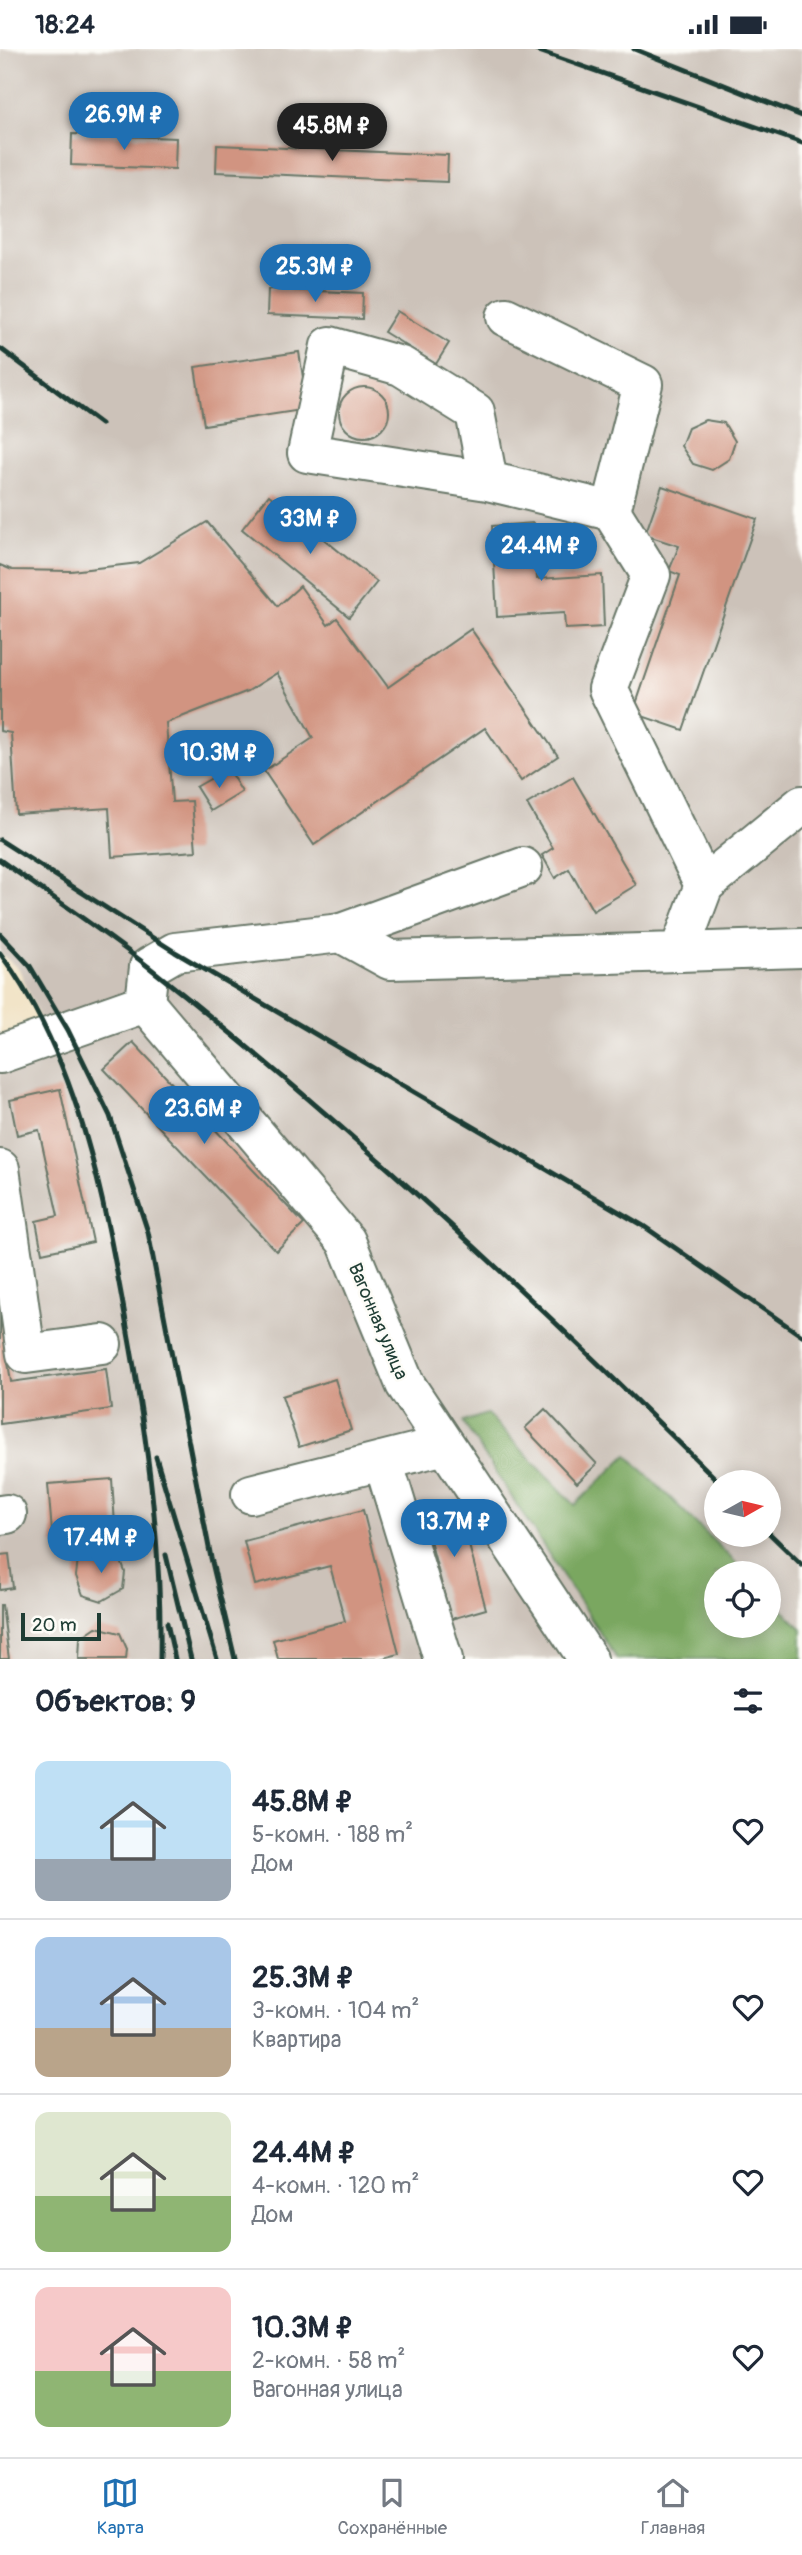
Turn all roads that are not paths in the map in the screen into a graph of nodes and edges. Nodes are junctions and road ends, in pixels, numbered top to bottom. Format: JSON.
{"nodes":[{"id":1,"x":506,"y":317,"type":"dead end"},
{"id":2,"x":488,"y":481,"type":"junction"},
{"id":3,"x":611,"y":511,"type":"junction"},
{"id":4,"x":802,"y":805,"type":"edge"},
{"id":5,"x":523,"y":867,"type":"dead end"},
{"id":6,"x":704,"y":885,"type":"junction"},
{"id":7,"x":341,"y":933,"type":"junction"},
{"id":8,"x":802,"y":948,"type":"edge"},
{"id":9,"x":680,"y":952,"type":"junction"},
{"id":10,"x":145,"y":1003,"type":"junction"},
{"id":11,"x":0,"y":1055,"type":"edge"},
{"id":12,"x":0,"y":1169,"type":"edge"},
{"id":13,"x":6,"y":1260,"type":"edge"},
{"id":14,"x":102,"y":1344,"type":"dead end"},
{"id":15,"x":445,"y":1445,"type":"junction"},
{"id":16,"x":383,"y":1461,"type":"junction"},
{"id":17,"x":251,"y":1494,"type":"dead end"},
{"id":18,"x":573,"y":1652,"type":"edge"},
{"id":19,"x":443,"y":1659,"type":"edge"}],
"edges":[{"from":1,"to":3,"type":"street"},
{"from":2,"to":2,"type":"street"},
{"from":2,"to":3,"type":"street"},
{"from":3,"to":6,"type":"street"},
{"from":4,"to":6,"type":"street"},
{"from":5,"to":7,"type":"street"},
{"from":6,"to":9,"type":"street"},
{"from":7,"to":9,"type":"street"},
{"from":7,"to":10,"type":"street"},
{"from":8,"to":9,"type":"street"},
{"from":10,"to":11,"type":"street"},
{"from":10,"to":15,"type":"street","name":"Вагонная улица"},
{"from":12,"to":13,"type":"street"},
{"from":13,"to":14,"type":"street"},
{"from":15,"to":16,"type":"street"},
{"from":15,"to":18,"type":"street","name":"Вагонная улица"},
{"from":16,"to":17,"type":"street"},
{"from":16,"to":19,"type":"street"}]}
